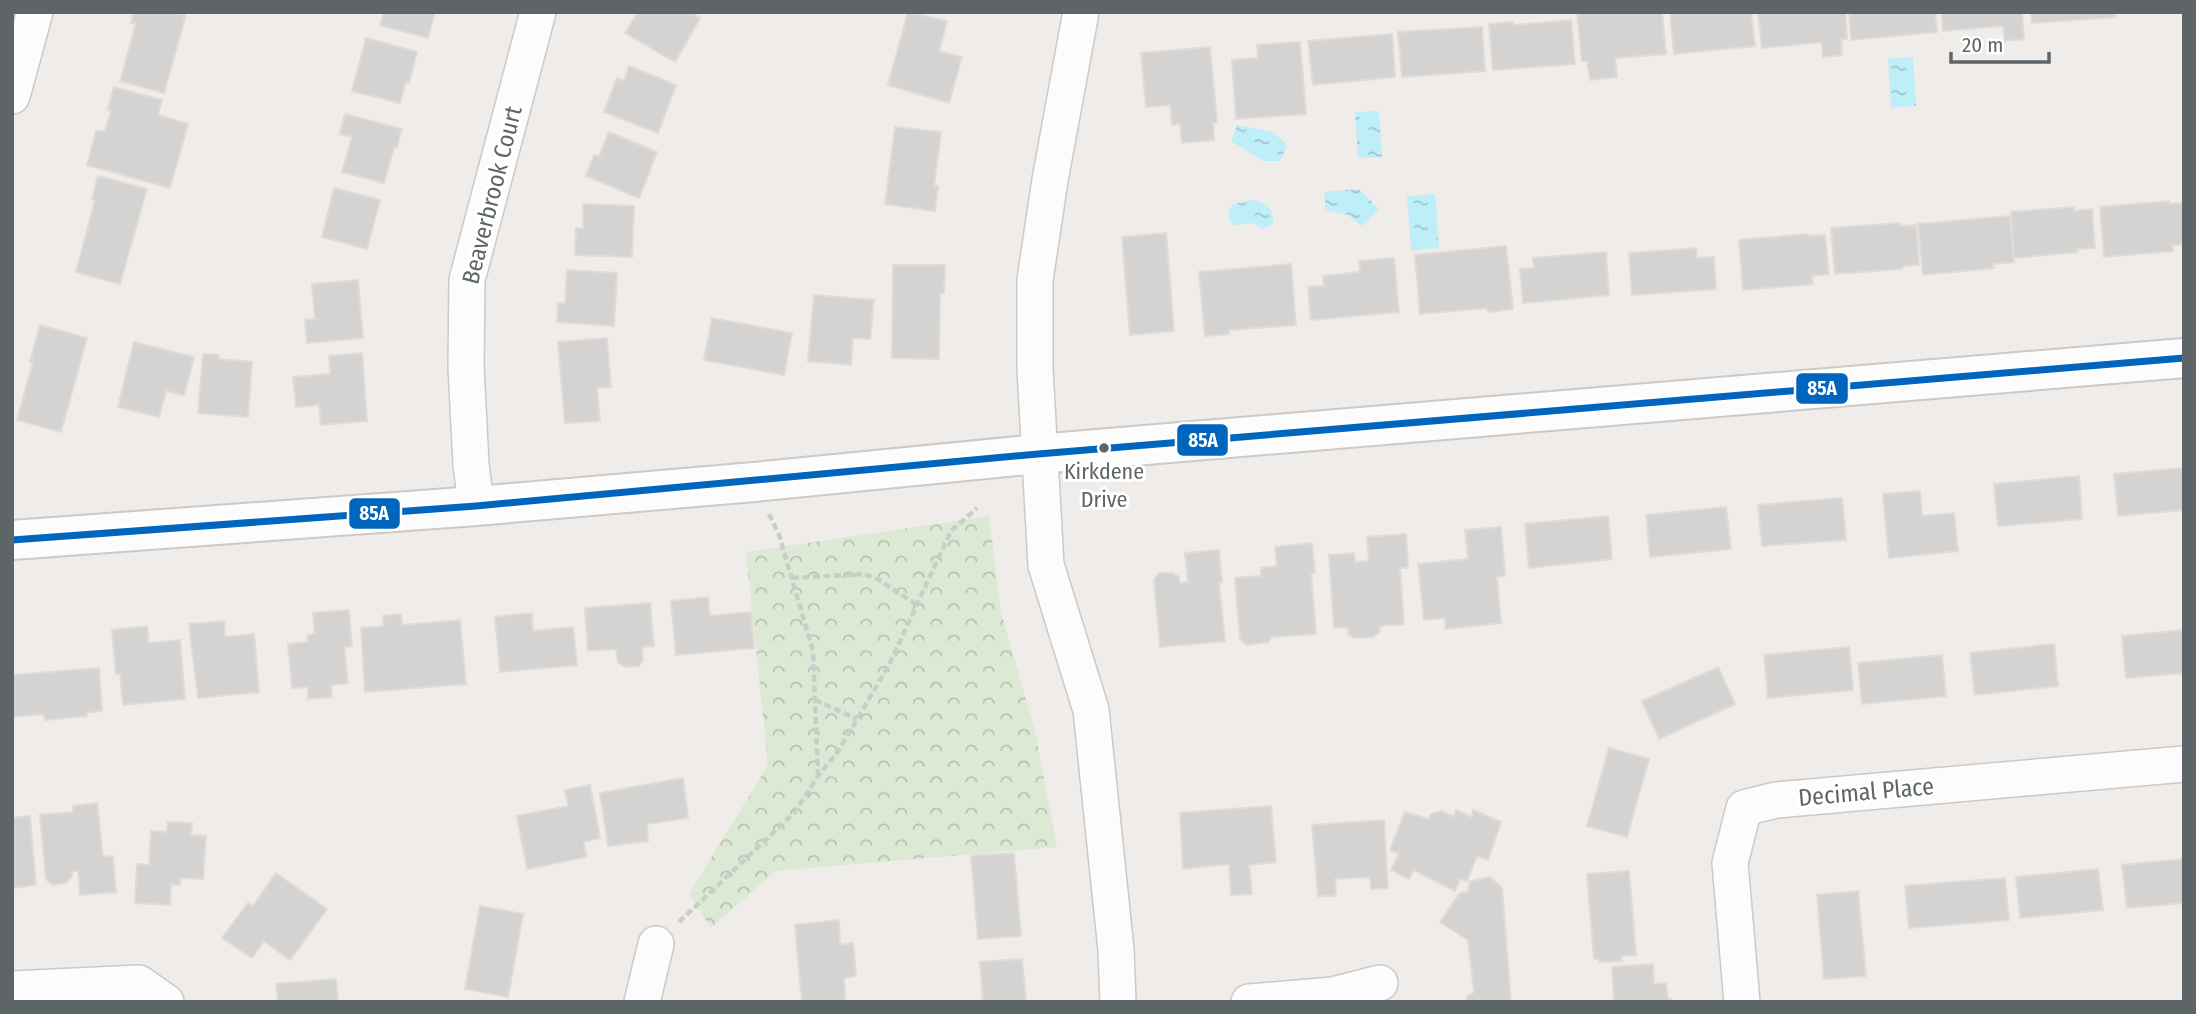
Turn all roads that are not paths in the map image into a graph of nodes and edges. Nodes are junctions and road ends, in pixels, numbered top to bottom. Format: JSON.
{"nodes":[{"id":1,"x":35,"y":12,"type":"edge"},
{"id":2,"x":538,"y":12,"type":"edge"},
{"id":3,"x":1081,"y":12,"type":"edge"},
{"id":4,"x":12,"y":96,"type":"edge"},
{"id":5,"x":2184,"y":358,"type":"edge"},
{"id":6,"x":1038,"y":454,"type":"junction"},
{"id":7,"x":475,"y":506,"type":"junction"},
{"id":8,"x":12,"y":540,"type":"edge"},
{"id":9,"x":2184,"y":764,"type":"edge"},
{"id":10,"x":656,"y":944,"type":"road end"},
{"id":11,"x":1380,"y":984,"type":"dead end"},
{"id":12,"x":12,"y":989,"type":"edge"},
{"id":13,"x":166,"y":1002,"type":"edge"},
{"id":14,"x":642,"y":1002,"type":"edge"},
{"id":15,"x":1118,"y":1002,"type":"edge"},
{"id":16,"x":1250,"y":1002,"type":"edge"},
{"id":17,"x":1742,"y":1002,"type":"edge"}],
"edges":[{"from":1,"to":4,"type":"street"},
{"from":2,"to":7,"type":"street","name":"Beaverbrook Court"},
{"from":3,"to":6,"type":"street"},
{"from":5,"to":6,"type":"street"},
{"from":6,"to":7,"type":"street"},
{"from":6,"to":15,"type":"street"},
{"from":7,"to":8,"type":"street"},
{"from":9,"to":17,"type":"street","name":"Decimal Place"},
{"from":10,"to":14,"type":"street"},
{"from":11,"to":16,"type":"street"},
{"from":12,"to":13,"type":"street"}]}
